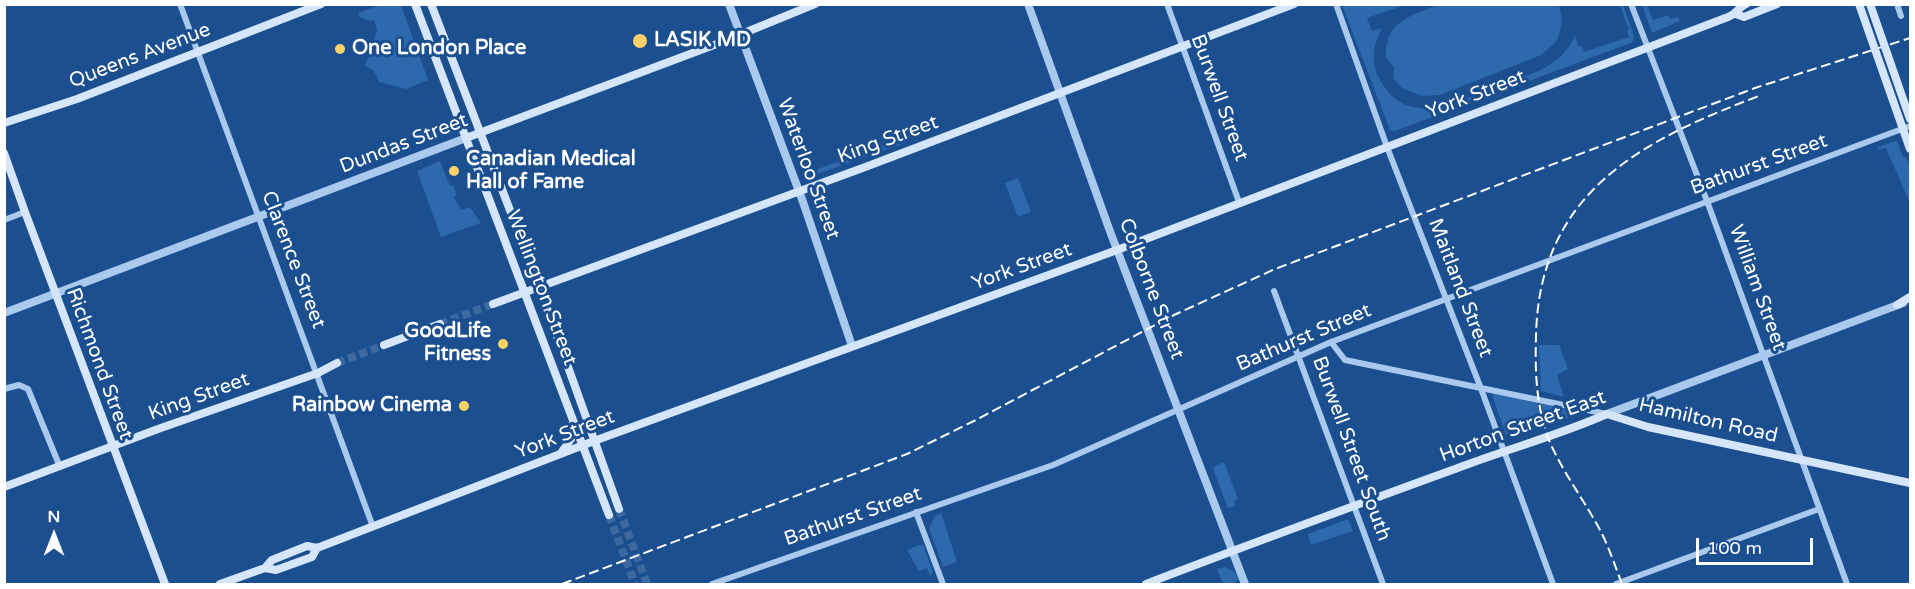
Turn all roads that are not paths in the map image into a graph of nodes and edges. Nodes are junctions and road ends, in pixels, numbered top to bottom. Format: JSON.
{"nodes":[{"id":1,"x":180,"y":4,"type":"edge"},
{"id":2,"x":321,"y":4,"type":"edge"},
{"id":3,"x":416,"y":4,"type":"edge"},
{"id":4,"x":431,"y":4,"type":"edge"},
{"id":5,"x":729,"y":4,"type":"edge"},
{"id":6,"x":815,"y":4,"type":"edge"},
{"id":7,"x":1028,"y":4,"type":"edge"},
{"id":8,"x":1167,"y":4,"type":"edge"},
{"id":9,"x":1294,"y":4,"type":"edge"},
{"id":10,"x":1336,"y":4,"type":"edge"},
{"id":11,"x":1631,"y":4,"type":"edge"},
{"id":12,"x":1746,"y":4,"type":"edge"},
{"id":13,"x":1777,"y":4,"type":"edge"},
{"id":14,"x":1859,"y":4,"type":"edge"},
{"id":15,"x":1870,"y":4,"type":"edge"},
{"id":16,"x":1897,"y":4,"type":"edge"},
{"id":17,"x":1736,"y":14,"type":"junction"},
{"id":18,"x":1900,"y":16,"type":"dead end"},
{"id":19,"x":740,"y":34,"type":"junction"},
{"id":20,"x":1183,"y":47,"type":"junction"},
{"id":21,"x":1647,"y":48,"type":"junction"},
{"id":22,"x":197,"y":51,"type":"junction"},
{"id":23,"x":1059,"y":93,"type":"junction"},
{"id":24,"x":1911,"y":119,"type":"edge"},
{"id":25,"x":4,"y":123,"type":"edge"},
{"id":26,"x":1911,"y":126,"type":"edge"},
{"id":27,"x":480,"y":133,"type":"junction"},
{"id":28,"x":466,"y":138,"type":"junction"},
{"id":29,"x":1387,"y":147,"type":"junction"},
{"id":30,"x":1911,"y":149,"type":"edge"},
{"id":31,"x":4,"y":153,"type":"edge"},
{"id":32,"x":798,"y":191,"type":"junction"},
{"id":33,"x":1707,"y":201,"type":"junction"},
{"id":34,"x":1239,"y":202,"type":"junction"},
{"id":35,"x":25,"y":212,"type":"junction"},
{"id":36,"x":259,"y":216,"type":"junction"},
{"id":37,"x":4,"y":220,"type":"edge"},
{"id":38,"x":1117,"y":250,"type":"junction"},
{"id":39,"x":539,"y":286,"type":"junction"},
{"id":40,"x":1274,"y":291,"type":"dead end"},
{"id":41,"x":526,"y":292,"type":"junction"},
{"id":42,"x":56,"y":294,"type":"junction"},
{"id":43,"x":1446,"y":298,"type":"junction"},
{"id":44,"x":1911,"y":298,"type":"edge"},
{"id":45,"x":493,"y":304,"type":"tunnel mouth"},
{"id":46,"x":1897,"y":305,"type":"joint"},
{"id":47,"x":4,"y":313,"type":"edge"},
{"id":48,"x":440,"y":324,"type":"tunnel mouth"},
{"id":49,"x":1331,"y":342,"type":"junction"},
{"id":50,"x":384,"y":345,"type":"tunnel mouth"},
{"id":51,"x":852,"y":346,"type":"junction"},
{"id":52,"x":1764,"y":355,"type":"junction"},
{"id":53,"x":1299,"y":356,"type":"junction"},
{"id":54,"x":337,"y":363,"type":"tunnel mouth"},
{"id":55,"x":318,"y":373,"type":"junction"},
{"id":56,"x":1480,"y":386,"type":"junction"},
{"id":57,"x":4,"y":389,"type":"edge"},
{"id":58,"x":1179,"y":409,"type":"junction"},
{"id":59,"x":1607,"y":414,"type":"junction"},
{"id":60,"x":573,"y":421,"type":"junction"},
{"id":61,"x":594,"y":441,"type":"junction"},
{"id":62,"x":582,"y":446,"type":"junction"},
{"id":63,"x":113,"y":447,"type":"junction"},
{"id":64,"x":1503,"y":451,"type":"junction"},
{"id":65,"x":560,"y":455,"type":"junction"},
{"id":66,"x":1800,"y":459,"type":"junction"},
{"id":67,"x":60,"y":467,"type":"junction"},
{"id":68,"x":1911,"y":483,"type":"edge"},
{"id":69,"x":4,"y":488,"type":"edge"},
{"id":70,"x":1354,"y":507,"type":"junction"},
{"id":71,"x":619,"y":509,"type":"tunnel mouth"},
{"id":72,"x":1819,"y":509,"type":"junction"},
{"id":73,"x":916,"y":512,"type":"junction"},
{"id":74,"x":609,"y":515,"type":"tunnel mouth"},
{"id":75,"x":373,"y":527,"type":"junction"},
{"id":76,"x":1232,"y":551,"type":"junction"},
{"id":77,"x":165,"y":585,"type":"edge"},
{"id":78,"x":220,"y":585,"type":"edge"},
{"id":79,"x":712,"y":585,"type":"edge"},
{"id":80,"x":943,"y":585,"type":"edge"},
{"id":81,"x":1146,"y":585,"type":"edge"},
{"id":82,"x":1245,"y":585,"type":"edge"},
{"id":83,"x":1383,"y":585,"type":"edge"},
{"id":84,"x":1553,"y":585,"type":"edge"},
{"id":85,"x":1616,"y":585,"type":"edge"},
{"id":86,"x":1847,"y":585,"type":"edge"}],
"edges":[{"from":1,"to":22,"type":"street","name":"Clarence Street"},
{"from":2,"to":22,"type":"main road","name":"Queens Avenue"},
{"from":3,"to":28,"type":"main road","name":"Wellington Street"},
{"from":4,"to":27,"type":"main road","name":"Wellington Street"},
{"from":5,"to":19,"type":"street","name":"Waterloo Street"},
{"from":6,"to":19,"type":"main road","name":"Dundas Street"},
{"from":7,"to":23,"type":"street","name":"Colborne Street"},
{"from":8,"to":20,"type":"street","name":"Burwell Street"},
{"from":9,"to":20,"type":"main road","name":"King Street"},
{"from":10,"to":29,"type":"street","name":"Maitland Street"},
{"from":11,"to":21,"type":"street","name":"William Street"},
{"from":12,"to":17,"type":"main road","name":"York Street"},
{"from":13,"to":17,"type":"main road","name":"York Street"},
{"from":14,"to":30,"type":"main road","bridge":true},
{"from":15,"to":24,"type":"main road","bridge":true},
{"from":16,"to":18,"type":"street"},
{"from":17,"to":21,"type":"main road","name":"York Street"},
{"from":19,"to":27,"type":"main road","name":"Dundas Street"},
{"from":19,"to":32,"type":"street","name":"Waterloo Street"},
{"from":20,"to":23,"type":"main road","name":"King Street"},
{"from":20,"to":34,"type":"street","name":"Burwell Street"},
{"from":21,"to":29,"type":"main road","name":"York Street"},
{"from":21,"to":33,"type":"street","name":"William Street"},
{"from":22,"to":25,"type":"main road","name":"Queens Avenue"},
{"from":22,"to":36,"type":"street","name":"Clarence Street"},
{"from":23,"to":32,"type":"main road","name":"King Street"},
{"from":23,"to":38,"type":"street","name":"Colborne Street"},
{"from":26,"to":33,"type":"street","name":"Bathurst Street"},
{"from":27,"to":28,"type":"main road","name":"Dundas Street"},
{"from":27,"to":39,"type":"main road","name":"Wellington Street"},
{"from":28,"to":36,"type":"street","name":"Dundas Street"},
{"from":28,"to":41,"type":"main road","name":"Wellington Street"},
{"from":29,"to":34,"type":"main road","name":"York Street"},
{"from":29,"to":43,"type":"street","name":"Maitland Street"},
{"from":31,"to":35,"type":"main road","name":"Richmond Street"},
{"from":32,"to":39,"type":"main road","name":"King Street"},
{"from":32,"to":51,"type":"street","name":"Waterloo Street"},
{"from":33,"to":43,"type":"street","name":"Bathurst Street"},
{"from":33,"to":52,"type":"street","name":"William Street"},
{"from":34,"to":38,"type":"main road","name":"York Street"},
{"from":35,"to":37,"type":"street"},
{"from":35,"to":42,"type":"main road","name":"Richmond Street"},
{"from":36,"to":42,"type":"street","name":"Dundas Street"},
{"from":36,"to":55,"type":"street","name":"Clarence Street"},
{"from":38,"to":51,"type":"main road","name":"York Street"},
{"from":38,"to":58,"type":"street","name":"Colborne Street"},
{"from":39,"to":41,"type":"main road","name":"King Street"},
{"from":39,"to":61,"type":"main road","name":"Wellington Street"},
{"from":40,"to":53,"type":"street","name":"Burwell Street South"},
{"from":41,"to":45,"type":"main road","name":"King Street"},
{"from":41,"to":60,"type":"main road","name":"Wellington Street"},
{"from":42,"to":47,"type":"street","name":"Dundas Street"},
{"from":42,"to":63,"type":"main road","name":"Richmond Street"},
{"from":43,"to":49,"type":"street","name":"Bathurst Street"},
{"from":43,"to":56,"type":"street","name":"Maitland Street"},
{"from":44,"to":46,"type":"main road"},
{"from":46,"to":52,"type":"street","name":"Horton Street East"},
{"from":48,"to":50,"type":"main road"},
{"from":49,"to":53,"type":"street","name":"Bathurst Street"},
{"from":49,"to":56,"type":"street","name":"Hamilton Road"},
{"from":51,"to":61,"type":"main road","name":"York Street"},
{"from":52,"to":59,"type":"street","name":"Horton Street East"},
{"from":52,"to":66,"type":"street","name":"William Street"},
{"from":53,"to":58,"type":"street","name":"Bathurst Street"},
{"from":53,"to":70,"type":"street","name":"Burwell Street South"},
{"from":54,"to":55,"type":"main road","name":"King Street"},
{"from":55,"to":63,"type":"main road","name":"King Street"},
{"from":55,"to":75,"type":"street","name":"Clarence Street"},
{"from":56,"to":59,"type":"street","name":"Hamilton Road"},
{"from":56,"to":64,"type":"street","name":"Maitland Street"},
{"from":57,"to":67,"type":"street"},
{"from":58,"to":73,"type":"street","name":"Bathurst Street"},
{"from":58,"to":76,"type":"street","name":"Colborne Street"},
{"from":59,"to":64,"type":"main road","name":"Horton Street East"},
{"from":59,"to":66,"type":"main road","name":"Hamilton Road"},
{"from":60,"to":62,"type":"main road","name":"Wellington Street"},
{"from":60,"to":65,"type":"main road"},
{"from":61,"to":62,"type":"main road","name":"York Street"},
{"from":61,"to":71,"type":"main road","name":"Wellington Street"},
{"from":62,"to":65,"type":"main road","name":"York Street"},
{"from":62,"to":74,"type":"main road","name":"Wellington Street"},
{"from":63,"to":67,"type":"main road","name":"King Street"},
{"from":63,"to":77,"type":"main road","name":"Richmond Street"},
{"from":64,"to":70,"type":"main road","name":"Horton Street East"},
{"from":64,"to":84,"type":"street","name":"Maitland Street"},
{"from":65,"to":75,"type":"main road","name":"York Street"},
{"from":66,"to":68,"type":"main road","name":"Hamilton Road"},
{"from":66,"to":72,"type":"street","name":"William Street"},
{"from":67,"to":69,"type":"main road","name":"King Street"},
{"from":70,"to":76,"type":"main road","name":"Horton Street East"},
{"from":70,"to":83,"type":"street","name":"Burwell Street South"},
{"from":72,"to":85,"type":"street"},
{"from":72,"to":86,"type":"street","name":"William Street"},
{"from":73,"to":79,"type":"street","name":"Bathurst Street"},
{"from":73,"to":80,"type":"street"},
{"from":75,"to":78,"type":"main road","name":"York Street"},
{"from":76,"to":81,"type":"main road","name":"Horton Street East"},
{"from":76,"to":82,"type":"street","name":"Colborne Street"}]}
